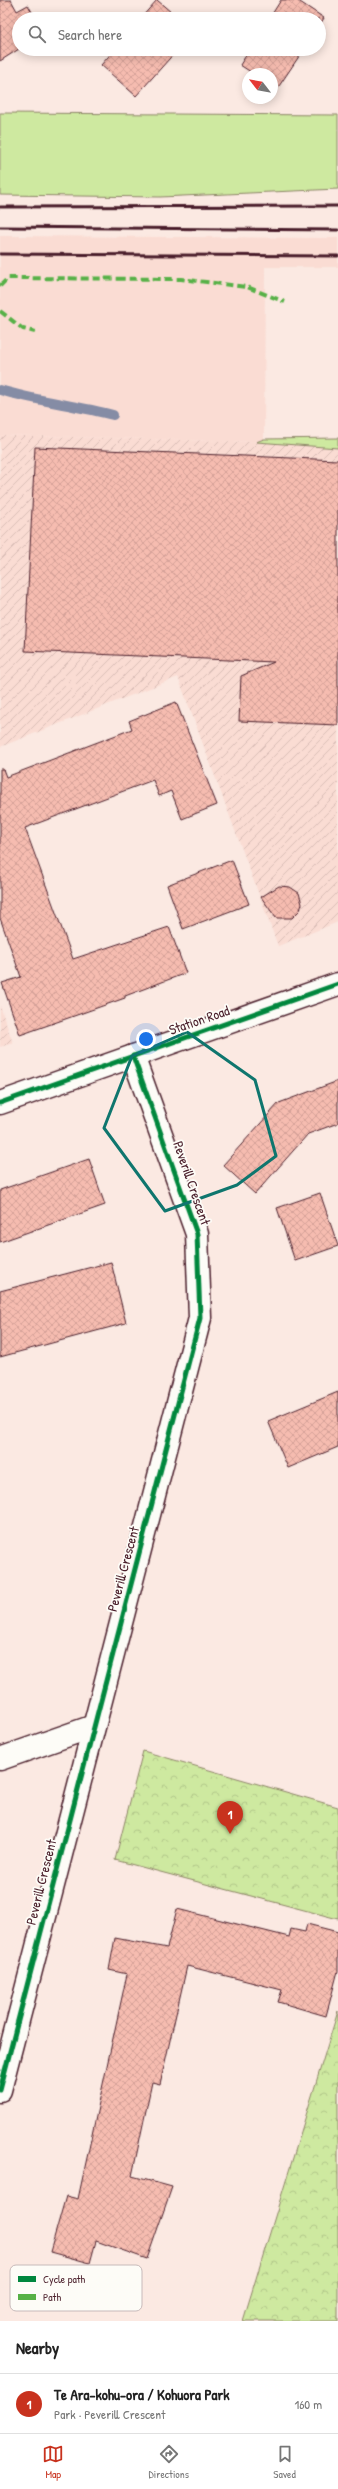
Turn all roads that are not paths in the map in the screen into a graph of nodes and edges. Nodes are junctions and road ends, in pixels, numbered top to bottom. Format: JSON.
{"nodes":[{"id":1,"x":338,"y":984,"type":"edge"},
{"id":2,"x":133,"y":1056,"type":"junction"},
{"id":3,"x":0,"y":1102,"type":"edge"},
{"id":4,"x":94,"y":1726,"type":"junction"},
{"id":5,"x":0,"y":1759,"type":"edge"},
{"id":6,"x":0,"y":2090,"type":"edge"}],
"edges":[{"from":1,"to":2,"type":"street","name":"Station Road"},
{"from":2,"to":3,"type":"street","name":"Station Road"},
{"from":2,"to":4,"type":"street","name":"Peverill Crescent"},
{"from":4,"to":5,"type":"street"},
{"from":4,"to":6,"type":"street","name":"Peverill Crescent"}]}
